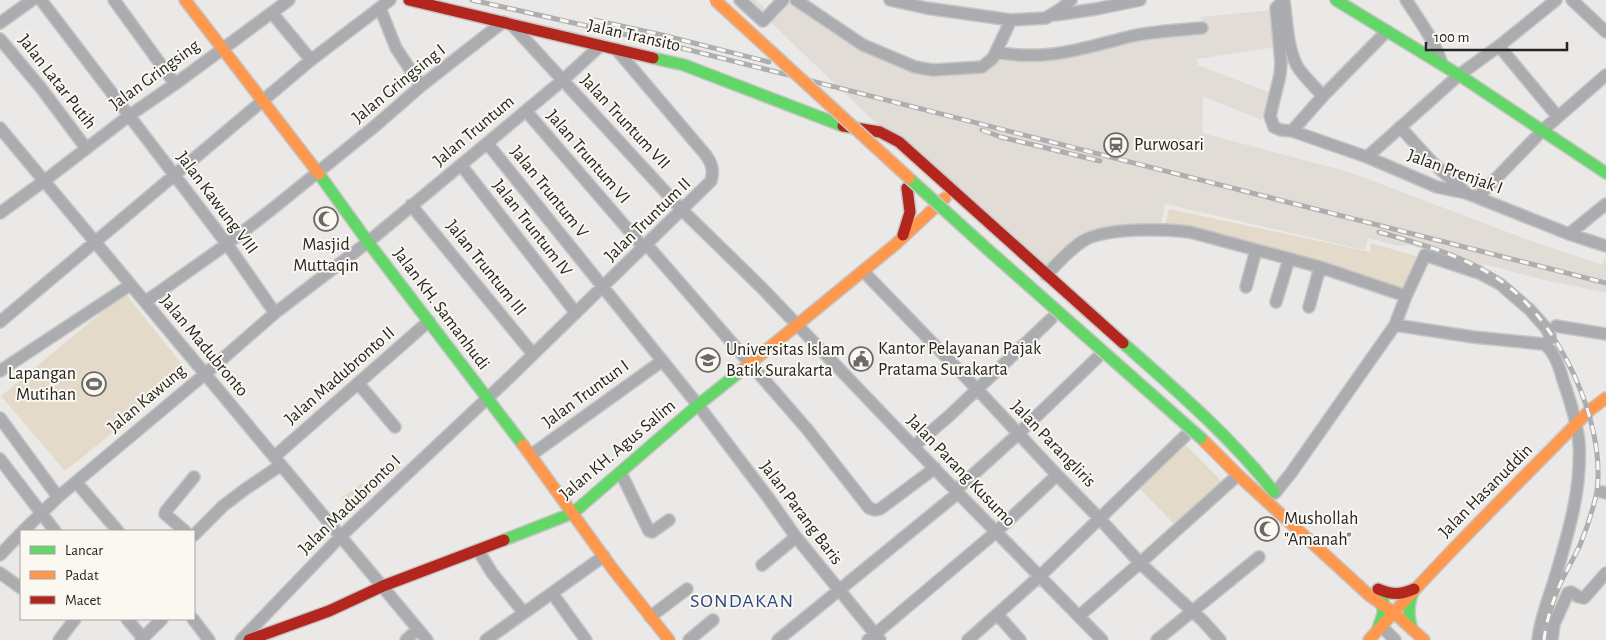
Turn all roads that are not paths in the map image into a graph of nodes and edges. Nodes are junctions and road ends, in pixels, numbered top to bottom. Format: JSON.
{"nodes":[{"id":1,"x":32,"y":0,"type":"edge"},
{"id":2,"x":41,"y":0,"type":"edge"},
{"id":3,"x":114,"y":0,"type":"edge"},
{"id":4,"x":185,"y":0,"type":"edge"},
{"id":5,"x":289,"y":0,"type":"edge"},
{"id":6,"x":390,"y":0,"type":"edge"},
{"id":7,"x":409,"y":0,"type":"edge"},
{"id":8,"x":715,"y":0,"type":"edge"},
{"id":9,"x":740,"y":0,"type":"edge"},
{"id":10,"x":782,"y":0,"type":"edge"},
{"id":11,"x":796,"y":0,"type":"edge"},
{"id":12,"x":890,"y":0,"type":"edge"},
{"id":13,"x":1071,"y":0,"type":"edge"},
{"id":14,"x":1140,"y":0,"type":"edge"},
{"id":15,"x":1284,"y":0,"type":"edge"},
{"id":16,"x":1336,"y":0,"type":"edge"},
{"id":17,"x":1406,"y":0,"type":"edge"},
{"id":18,"x":1556,"y":0,"type":"edge"},
{"id":19,"x":1572,"y":0,"type":"edge"},
{"id":20,"x":929,"y":4,"type":"edge"},
{"id":21,"x":380,"y":8,"type":"junction"},
{"id":22,"x":272,"y":13,"type":"junction"},
{"id":23,"x":1051,"y":16,"type":"junction"},
{"id":24,"x":1011,"y":20,"type":"junction"},
{"id":25,"x":0,"y":23,"type":"edge"},
{"id":26,"x":507,"y":23,"type":"junction"},
{"id":27,"x":1202,"y":28,"type":"dead end"},
{"id":28,"x":1387,"y":30,"type":"junction"},
{"id":29,"x":1606,"y":32,"type":"edge"},
{"id":30,"x":0,"y":38,"type":"edge"},
{"id":31,"x":600,"y":46,"type":"junction"},
{"id":32,"x":1499,"y":46,"type":"junction"},
{"id":33,"x":222,"y":49,"type":"junction"},
{"id":34,"x":616,"y":49,"type":"junction"},
{"id":35,"x":996,"y":52,"type":"junction"},
{"id":36,"x":311,"y":60,"type":"junction"},
{"id":37,"x":1442,"y":64,"type":"junction"},
{"id":38,"x":1459,"y":75,"type":"junction"},
{"id":39,"x":1606,"y":75,"type":"edge"},
{"id":40,"x":563,"y":80,"type":"junction"},
{"id":41,"x":175,"y":84,"type":"junction"},
{"id":42,"x":421,"y":86,"type":"junction"},
{"id":43,"x":1323,"y":96,"type":"junction"},
{"id":44,"x":261,"y":101,"type":"junction"},
{"id":45,"x":526,"y":111,"type":"junction"},
{"id":46,"x":130,"y":114,"type":"junction"},
{"id":47,"x":1558,"y":117,"type":"junction"},
{"id":48,"x":844,"y":127,"type":"junction"},
{"id":49,"x":0,"y":128,"type":"edge"},
{"id":50,"x":1400,"y":128,"type":"junction"},
{"id":51,"x":1543,"y":130,"type":"junction"},
{"id":52,"x":873,"y":131,"type":"junction"},
{"id":53,"x":1292,"y":131,"type":"junction"},
{"id":54,"x":487,"y":143,"type":"junction"},
{"id":55,"x":862,"y":145,"type":"junction"},
{"id":56,"x":86,"y":148,"type":"junction"},
{"id":57,"x":1367,"y":157,"type":"junction"},
{"id":58,"x":461,"y":165,"type":"junction"},
{"id":59,"x":318,"y":173,"type":"junction"},
{"id":60,"x":1606,"y":173,"type":"edge"},
{"id":61,"x":174,"y":175,"type":"junction"},
{"id":62,"x":44,"y":181,"type":"junction"},
{"id":63,"x":907,"y":188,"type":"junction"},
{"id":64,"x":952,"y":190,"type":"junction"},
{"id":65,"x":1466,"y":193,"type":"junction"},
{"id":66,"x":1478,"y":197,"type":"junction"},
{"id":67,"x":1606,"y":204,"type":"edge"},
{"id":68,"x":411,"y":205,"type":"junction"},
{"id":69,"x":682,"y":210,"type":"junction"},
{"id":70,"x":931,"y":211,"type":"junction"},
{"id":71,"x":0,"y":213,"type":"edge"},
{"id":72,"x":1569,"y":234,"type":"junction"},
{"id":73,"x":900,"y":240,"type":"junction"},
{"id":74,"x":95,"y":242,"type":"junction"},
{"id":75,"x":368,"y":242,"type":"junction"},
{"id":76,"x":227,"y":244,"type":"junction"},
{"id":77,"x":646,"y":246,"type":"junction"},
{"id":78,"x":1606,"y":246,"type":"edge"},
{"id":79,"x":1256,"y":250,"type":"junction"},
{"id":80,"x":1288,"y":259,"type":"junction"},
{"id":81,"x":1320,"y":267,"type":"junction"},
{"id":82,"x":863,"y":271,"type":"junction"},
{"id":83,"x":1046,"y":274,"type":"junction"},
{"id":84,"x":130,"y":285,"type":"junction"},
{"id":85,"x":604,"y":287,"type":"junction"},
{"id":86,"x":1246,"y":287,"type":"dead end"},
{"id":87,"x":1406,"y":296,"type":"junction"},
{"id":88,"x":145,"y":302,"type":"junction"},
{"id":89,"x":1276,"y":302,"type":"dead end"},
{"id":90,"x":1309,"y":307,"type":"dead end"},
{"id":91,"x":275,"y":313,"type":"junction"},
{"id":92,"x":576,"y":313,"type":"junction"},
{"id":93,"x":1051,"y":318,"type":"junction"},
{"id":94,"x":429,"y":321,"type":"junction"},
{"id":95,"x":0,"y":322,"type":"edge"},
{"id":96,"x":797,"y":325,"type":"junction"},
{"id":97,"x":1395,"y":325,"type":"junction"},
{"id":98,"x":1556,"y":326,"type":"dead end"},
{"id":99,"x":1606,"y":334,"type":"edge"},
{"id":100,"x":1546,"y":345,"type":"junction"},
{"id":101,"x":533,"y":354,"type":"junction"},
{"id":102,"x":1097,"y":358,"type":"junction"},
{"id":103,"x":662,"y":361,"type":"junction"},
{"id":104,"x":750,"y":364,"type":"junction"},
{"id":105,"x":0,"y":371,"type":"edge"},
{"id":106,"x":205,"y":374,"type":"junction"},
{"id":107,"x":358,"y":383,"type":"junction"},
{"id":108,"x":977,"y":389,"type":"junction"},
{"id":109,"x":486,"y":398,"type":"junction"},
{"id":110,"x":1606,"y":398,"type":"edge"},
{"id":111,"x":698,"y":405,"type":"junction"},
{"id":112,"x":0,"y":418,"type":"edge"},
{"id":113,"x":1576,"y":424,"type":"junction"},
{"id":114,"x":395,"y":427,"type":"dead end"},
{"id":115,"x":1018,"y":434,"type":"junction"},
{"id":116,"x":1204,"y":435,"type":"junction"},
{"id":117,"x":1185,"y":436,"type":"junction"},
{"id":118,"x":914,"y":446,"type":"junction"},
{"id":119,"x":531,"y":455,"type":"junction"},
{"id":120,"x":0,"y":459,"type":"edge"},
{"id":121,"x":278,"y":461,"type":"junction"},
{"id":122,"x":935,"y":468,"type":"junction"},
{"id":123,"x":621,"y":473,"type":"junction"},
{"id":124,"x":1057,"y":475,"type":"junction"},
{"id":125,"x":1238,"y":475,"type":"junction"},
{"id":126,"x":194,"y":477,"type":"dead end"},
{"id":127,"x":76,"y":482,"type":"junction"},
{"id":128,"x":957,"y":492,"type":"junction"},
{"id":129,"x":1278,"y":495,"type":"junction"},
{"id":130,"x":58,"y":497,"type":"junction"},
{"id":131,"x":573,"y":513,"type":"junction"},
{"id":132,"x":40,"y":514,"type":"junction"},
{"id":133,"x":1099,"y":518,"type":"junction"},
{"id":134,"x":669,"y":520,"type":"dead end"},
{"id":135,"x":24,"y":530,"type":"edge"},
{"id":136,"x":53,"y":530,"type":"edge"},
{"id":137,"x":117,"y":530,"type":"edge"},
{"id":138,"x":184,"y":530,"type":"edge"},
{"id":139,"x":996,"y":532,"type":"junction"},
{"id":140,"x":20,"y":534,"type":"edge"},
{"id":141,"x":195,"y":534,"type":"edge"},
{"id":142,"x":341,"y":536,"type":"junction"},
{"id":143,"x":796,"y":537,"type":"junction"},
{"id":144,"x":478,"y":550,"type":"junction"},
{"id":145,"x":1338,"y":551,"type":"dead end"},
{"id":146,"x":0,"y":555,"type":"edge"},
{"id":147,"x":604,"y":556,"type":"junction"},
{"id":148,"x":1259,"y":557,"type":"dead end"},
{"id":149,"x":1140,"y":563,"type":"junction"},
{"id":150,"x":762,"y":565,"type":"dead end"},
{"id":151,"x":0,"y":573,"type":"edge"},
{"id":152,"x":1040,"y":576,"type":"junction"},
{"id":153,"x":1605,"y":576,"type":"edge"},
{"id":154,"x":383,"y":586,"type":"junction"},
{"id":155,"x":20,"y":587,"type":"edge"},
{"id":156,"x":687,"y":589,"type":"dead end"},
{"id":157,"x":1414,"y":589,"type":"junction"},
{"id":158,"x":839,"y":591,"type":"junction"},
{"id":159,"x":552,"y":593,"type":"junction"},
{"id":160,"x":1385,"y":601,"type":"junction"},
{"id":161,"x":1192,"y":611,"type":"junction"},
{"id":162,"x":524,"y":613,"type":"junction"},
{"id":163,"x":997,"y":614,"type":"junction"},
{"id":164,"x":1079,"y":616,"type":"junction"},
{"id":165,"x":650,"y":617,"type":"junction"},
{"id":166,"x":70,"y":620,"type":"edge"},
{"id":167,"x":128,"y":620,"type":"edge"},
{"id":168,"x":161,"y":620,"type":"edge"},
{"id":169,"x":194,"y":620,"type":"edge"},
{"id":170,"x":713,"y":620,"type":"dead end"},
{"id":171,"x":418,"y":629,"type":"junction"},
{"id":172,"x":1380,"y":629,"type":"junction"},
{"id":173,"x":1412,"y":629,"type":"junction"},
{"id":174,"x":874,"y":638,"type":"edge"},
{"id":175,"x":141,"y":639,"type":"edge"},
{"id":176,"x":255,"y":639,"type":"edge"},
{"id":177,"x":59,"y":640,"type":"edge"},
{"id":178,"x":209,"y":640,"type":"edge"},
{"id":179,"x":240,"y":640,"type":"edge"},
{"id":180,"x":406,"y":640,"type":"edge"},
{"id":181,"x":427,"y":640,"type":"edge"},
{"id":182,"x":486,"y":640,"type":"edge"},
{"id":183,"x":586,"y":640,"type":"edge"},
{"id":184,"x":669,"y":640,"type":"edge"},
{"id":185,"x":689,"y":640,"type":"edge"},
{"id":186,"x":778,"y":640,"type":"edge"},
{"id":187,"x":968,"y":640,"type":"edge"},
{"id":188,"x":1020,"y":640,"type":"edge"},
{"id":189,"x":1102,"y":640,"type":"edge"},
{"id":190,"x":1157,"y":640,"type":"edge"},
{"id":191,"x":1220,"y":640,"type":"edge"},
{"id":192,"x":1369,"y":640,"type":"edge"},
{"id":193,"x":1395,"y":640,"type":"edge"},
{"id":194,"x":1424,"y":640,"type":"edge"},
{"id":195,"x":1538,"y":640,"type":"edge"},
{"id":196,"x":1552,"y":640,"type":"edge"}],
"edges":[{"from":1,"to":25,"type":"street","name":"Jalan Latar Putih"},
{"from":2,"to":46,"type":"street","name":"Jalan Kawung VIII"},
{"from":3,"to":41,"type":"street"},
{"from":4,"to":33,"type":"main road","name":"Jalan KH. Samanhudi"},
{"from":5,"to":22,"type":"street","name":"Jalan Gringsing"},
{"from":6,"to":21,"type":"street"},
{"from":7,"to":26,"type":"main road","name":"Jalan Transito"},
{"from":8,"to":116,"type":"main road","bridge":true},
{"from":9,"to":10,"type":"street"},
{"from":11,"to":35,"type":"street"},
{"from":12,"to":20,"type":"street"},
{"from":13,"to":23,"type":"street"},
{"from":14,"to":23,"type":"street"},
{"from":15,"to":43,"type":"street"},
{"from":15,"to":53,"type":"street","name":"Jalan Prenjak I"},
{"from":16,"to":28,"type":"main road"},
{"from":17,"to":37,"type":"street"},
{"from":18,"to":32,"type":"street"},
{"from":19,"to":29,"type":"street"},
{"from":20,"to":24,"type":"street"},
{"from":21,"to":36,"type":"street"},
{"from":21,"to":42,"type":"street"},
{"from":22,"to":33,"type":"street","name":"Jalan Gringsing"},
{"from":22,"to":36,"type":"street"},
{"from":23,"to":24,"type":"street"},
{"from":24,"to":35,"type":"street"},
{"from":26,"to":31,"type":"main road","name":"Jalan Transito"},
{"from":26,"to":40,"type":"street","name":"Jalan Truntum VII"},
{"from":26,"to":42,"type":"street","name":"Jalan Gringsing I"},
{"from":27,"to":35,"type":"street"},
{"from":28,"to":37,"type":"main road"},
{"from":28,"to":43,"type":"street"},
{"from":30,"to":56,"type":"street","name":"Jalan Latar Putih"},
{"from":31,"to":34,"type":"main road","name":"Jalan Transito"},
{"from":31,"to":40,"type":"street","name":"Jalan Truntum"},
{"from":32,"to":38,"type":"street"},
{"from":32,"to":47,"type":"street"},
{"from":33,"to":41,"type":"street","name":"Jalan Gringsing"},
{"from":33,"to":44,"type":"main road","name":"Jalan KH. Samanhudi"},
{"from":34,"to":48,"type":"main road","name":"Jalan Transito"},
{"from":34,"to":69,"type":"street","name":"Jalan Truntum II"},
{"from":36,"to":44,"type":"street"},
{"from":37,"to":38,"type":"main road"},
{"from":38,"to":50,"type":"street"},
{"from":38,"to":51,"type":"main road"},
{"from":39,"to":47,"type":"street"},
{"from":40,"to":45,"type":"street","name":"Jalan Truntum"},
{"from":40,"to":69,"type":"street","name":"Jalan Truntum VII"},
{"from":41,"to":46,"type":"street","name":"Jalan Gringsing"},
{"from":42,"to":59,"type":"street","name":"Jalan Gringsing I"},
{"from":43,"to":53,"type":"street"},
{"from":44,"to":59,"type":"main road","name":"Jalan KH. Samanhudi"},
{"from":44,"to":61,"type":"street"},
{"from":45,"to":54,"type":"street","name":"Jalan Truntum"},
{"from":45,"to":77,"type":"street","name":"Jalan Truntum VI"},
{"from":46,"to":56,"type":"street","name":"Jalan Gringsing"},
{"from":46,"to":61,"type":"street","name":"Jalan Kawung VIII"},
{"from":47,"to":51,"type":"street"},
{"from":48,"to":52,"type":"main road"},
{"from":48,"to":55,"type":"main road"},
{"from":49,"to":62,"type":"street","name":"Jalan Madubronto"},
{"from":50,"to":57,"type":"street"},
{"from":50,"to":65,"type":"street"},
{"from":51,"to":60,"type":"main road"},
{"from":51,"to":66,"type":"street"},
{"from":52,"to":55,"type":"main road"},
{"from":52,"to":64,"type":"main road"},
{"from":53,"to":57,"type":"street","name":"Jalan Prenjak I"},
{"from":54,"to":58,"type":"street","name":"Jalan Truntum"},
{"from":54,"to":85,"type":"street","name":"Jalan Truntum V"},
{"from":55,"to":63,"type":"main road"},
{"from":56,"to":62,"type":"street","name":"Jalan Gringsing"},
{"from":57,"to":65,"type":"street","name":"Jalan Prenjak I"},
{"from":58,"to":68,"type":"street","name":"Jalan Truntum"},
{"from":58,"to":92,"type":"street","name":"Jalan Truntum IV"},
{"from":59,"to":75,"type":"main road","name":"Jalan KH. Samanhudi"},
{"from":59,"to":76,"type":"street","name":"Jalan Gringsing I"},
{"from":61,"to":74,"type":"street"},
{"from":61,"to":76,"type":"street","name":"Jalan Kawung VIII"},
{"from":62,"to":71,"type":"street","name":"Jalan Gringsing"},
{"from":62,"to":74,"type":"street","name":"Jalan Madubronto"},
{"from":63,"to":70,"type":"main road"},
{"from":63,"to":73,"type":"main road"},
{"from":64,"to":70,"type":"main road","name":"Jalan KH. Agus Salim"},
{"from":64,"to":83,"type":"main road"},
{"from":65,"to":66,"type":"street","name":"Jalan Prenjak I"},
{"from":66,"to":72,"type":"street","name":"Jalan Prenjak I"},
{"from":67,"to":72,"type":"street"},
{"from":68,"to":75,"type":"street","name":"Jalan Truntum"},
{"from":68,"to":101,"type":"street","name":"Jalan Truntum III"},
{"from":69,"to":77,"type":"street","name":"Jalan Truntum II"},
{"from":69,"to":96,"type":"street","name":"Jalan Truntum VII"},
{"from":70,"to":73,"type":"main road","name":"Jalan KH. Agus Salim"},
{"from":70,"to":93,"type":"main road"},
{"from":72,"to":78,"type":"street","name":"Jalan Prenjak I"},
{"from":73,"to":82,"type":"main road","name":"Jalan KH. Agus Salim"},
{"from":74,"to":84,"type":"street","name":"Jalan Madubronto"},
{"from":74,"to":95,"type":"street"},
{"from":75,"to":91,"type":"street","name":"Jalan Kawung"},
{"from":75,"to":94,"type":"main road","name":"Jalan KH. Samanhudi"},
{"from":76,"to":88,"type":"street","name":"Jalan Gringsing I"},
{"from":76,"to":91,"type":"street","name":"Jalan Kawung VIII"},
{"from":77,"to":85,"type":"street","name":"Jalan Truntum II"},
{"from":77,"to":104,"type":"street","name":"Jalan Truntum VI"},
{"from":79,"to":80,"type":"street"},
{"from":79,"to":83,"type":"street"},
{"from":79,"to":86,"type":"street"},
{"from":80,"to":81,"type":"street"},
{"from":80,"to":89,"type":"street"},
{"from":81,"to":87,"type":"street"},
{"from":81,"to":90,"type":"street"},
{"from":82,"to":96,"type":"main road","name":"Jalan KH. Agus Salim"},
{"from":82,"to":108,"type":"street","name":"Jalan Parangliris"},
{"from":83,"to":129,"type":"main road"},
{"from":84,"to":88,"type":"street","name":"Jalan Madubronto"},
{"from":84,"to":105,"type":"street"},
{"from":85,"to":92,"type":"street","name":"Jalan Truntum II"},
{"from":85,"to":103,"type":"street","name":"Jalan Truntum V"},
{"from":87,"to":97,"type":"street"},
{"from":87,"to":100,"type":"street"},
{"from":88,"to":106,"type":"street","name":"Jalan Madubronto"},
{"from":91,"to":106,"type":"street","name":"Jalan Kawung"},
{"from":92,"to":101,"type":"street","name":"Jalan Truntum II"},
{"from":93,"to":102,"type":"main road"},
{"from":93,"to":108,"type":"street"},
{"from":94,"to":107,"type":"street","name":"Jalan Madubronto II"},
{"from":94,"to":109,"type":"main road","name":"Jalan KH. Samanhudi"},
{"from":96,"to":104,"type":"main road","name":"Jalan KH. Agus Salim"},
{"from":96,"to":118,"type":"street","name":"Jalan Parang Kusumo"},
{"from":97,"to":100,"type":"street"},
{"from":97,"to":129,"type":"street"},
{"from":98,"to":99,"type":"street"},
{"from":100,"to":113,"type":"street"},
{"from":101,"to":109,"type":"street","name":"Jalan Truntum II"},
{"from":102,"to":115,"type":"street"},
{"from":102,"to":117,"type":"main road"},
{"from":103,"to":111,"type":"street","name":"Jalan Parang Baris"},
{"from":103,"to":119,"type":"street","name":"Jalan Truntun I"},
{"from":104,"to":111,"type":"main road","name":"Jalan KH. Agus Salim"},
{"from":104,"to":122,"type":"street","name":"Jalan Truntum VI"},
{"from":106,"to":121,"type":"street","name":"Jalan Madubronto"},
{"from":106,"to":127,"type":"street","name":"Jalan Kawung"},
{"from":107,"to":114,"type":"street"},
{"from":107,"to":121,"type":"street","name":"Jalan Madubronto II"},
{"from":108,"to":115,"type":"street","name":"Jalan Parangliris"},
{"from":108,"to":118,"type":"street"},
{"from":109,"to":119,"type":"main road","name":"Jalan KH. Samanhudi"},
{"from":109,"to":142,"type":"street","name":"Jalan Madubronto I"},
{"from":110,"to":113,"type":"main road","name":"Jalan Hasanuddin"},
{"from":111,"to":123,"type":"main road","name":"Jalan KH. Agus Salim"},
{"from":111,"to":143,"type":"street","name":"Jalan Parang Baris"},
{"from":112,"to":130,"type":"street"},
{"from":113,"to":157,"type":"main road","name":"Jalan Hasanuddin"},
{"from":113,"to":195,"type":"street"},
{"from":115,"to":124,"type":"street","name":"Jalan Parangliris"},
{"from":115,"to":128,"type":"street"},
{"from":116,"to":125,"type":"main road"},
{"from":116,"to":129,"type":"main road"},
{"from":117,"to":125,"type":"main road"},
{"from":117,"to":133,"type":"street"},
{"from":118,"to":122,"type":"street","name":"Jalan Parang Kusumo"},
{"from":119,"to":131,"type":"main road","name":"Jalan KH. Samanhudi"},
{"from":120,"to":132,"type":"street"},
{"from":121,"to":141,"type":"street","name":"Jalan Madubronto II"},
{"from":121,"to":142,"type":"street","name":"Jalan Madubronto"},
{"from":122,"to":128,"type":"street","name":"Jalan Parang Kusumo"},
{"from":123,"to":131,"type":"main road","name":"Jalan KH. Agus Salim"},
{"from":123,"to":134,"type":"street"},
{"from":124,"to":133,"type":"street","name":"Jalan Parangliris"},
{"from":124,"to":139,"type":"street"},
{"from":125,"to":149,"type":"street"},
{"from":125,"to":160,"type":"main road"},
{"from":126,"to":138,"type":"street"},
{"from":127,"to":130,"type":"street","name":"Jalan Kawung"},
{"from":127,"to":137,"type":"street"},
{"from":128,"to":139,"type":"street","name":"Jalan Parang Kusumo"},
{"from":128,"to":158,"type":"street"},
{"from":130,"to":132,"type":"street","name":"Jalan Kawung"},
{"from":131,"to":144,"type":"main road","name":"Jalan KH. Agus Salim"},
{"from":131,"to":147,"type":"main road","name":"Jalan KH. Samanhudi"},
{"from":132,"to":135,"type":"street","name":"Jalan Kawung"},
{"from":132,"to":136,"type":"street"},
{"from":133,"to":149,"type":"street","name":"Jalan Parangliris"},
{"from":133,"to":152,"type":"street"},
{"from":139,"to":152,"type":"street","name":"Jalan Parang Kusumo"},
{"from":139,"to":174,"type":"street"},
{"from":140,"to":146,"type":"street","name":"Jalan Kawung"},
{"from":142,"to":154,"type":"street","name":"Jalan Madubronto"},
{"from":142,"to":179,"type":"street","name":"Jalan Madubronto I"},
{"from":143,"to":150,"type":"street"},
{"from":143,"to":158,"type":"street","name":"Jalan Parang Baris"},
{"from":144,"to":154,"type":"main road","name":"Jalan KH. Agus Salim"},
{"from":144,"to":162,"type":"street"},
{"from":145,"to":160,"type":"main road"},
{"from":147,"to":159,"type":"street"},
{"from":147,"to":165,"type":"main road","name":"Jalan KH. Samanhudi"},
{"from":148,"to":161,"type":"street"},
{"from":149,"to":161,"type":"street","name":"Jalan Parangliris"},
{"from":149,"to":164,"type":"street"},
{"from":151,"to":155,"type":"street"},
{"from":152,"to":163,"type":"street"},
{"from":152,"to":164,"type":"street","name":"Jalan Parang Kusumo"},
{"from":153,"to":196,"type":"street"},
{"from":154,"to":171,"type":"street","name":"Jalan Madubronto"},
{"from":154,"to":176,"type":"main road","name":"Jalan KH. Agus Salim"},
{"from":156,"to":165,"type":"street"},
{"from":157,"to":160,"type":"main road","name":"Jalan Hasanuddin"},
{"from":157,"to":160,"type":"main road"},
{"from":157,"to":173,"type":"main road"},
{"from":158,"to":174,"type":"street","name":"Jalan Parang Baris"},
{"from":158,"to":186,"type":"street"},
{"from":159,"to":162,"type":"street"},
{"from":159,"to":183,"type":"street"},
{"from":160,"to":172,"type":"main road","name":"Jalan Hasanuddin"},
{"from":160,"to":173,"type":"main road"},
{"from":161,"to":190,"type":"street"},
{"from":161,"to":191,"type":"street","name":"Jalan Parangliris"},
{"from":162,"to":182,"type":"street"},
{"from":163,"to":187,"type":"street"},
{"from":163,"to":188,"type":"street"},
{"from":164,"to":189,"type":"street","name":"Jalan Parang Kusumo"},
{"from":165,"to":184,"type":"main road","name":"Jalan KH. Samanhudi"},
{"from":166,"to":177,"type":"street"},
{"from":167,"to":175,"type":"street"},
{"from":168,"to":175,"type":"street"},
{"from":169,"to":178,"type":"street"},
{"from":170,"to":185,"type":"street"},
{"from":171,"to":180,"type":"street"},
{"from":171,"to":181,"type":"street","name":"Jalan Madubronto"},
{"from":172,"to":173,"type":"main road"},
{"from":172,"to":192,"type":"main road","name":"Jalan Hasanuddin"},
{"from":172,"to":193,"type":"street"},
{"from":173,"to":194,"type":"main road"}]}
